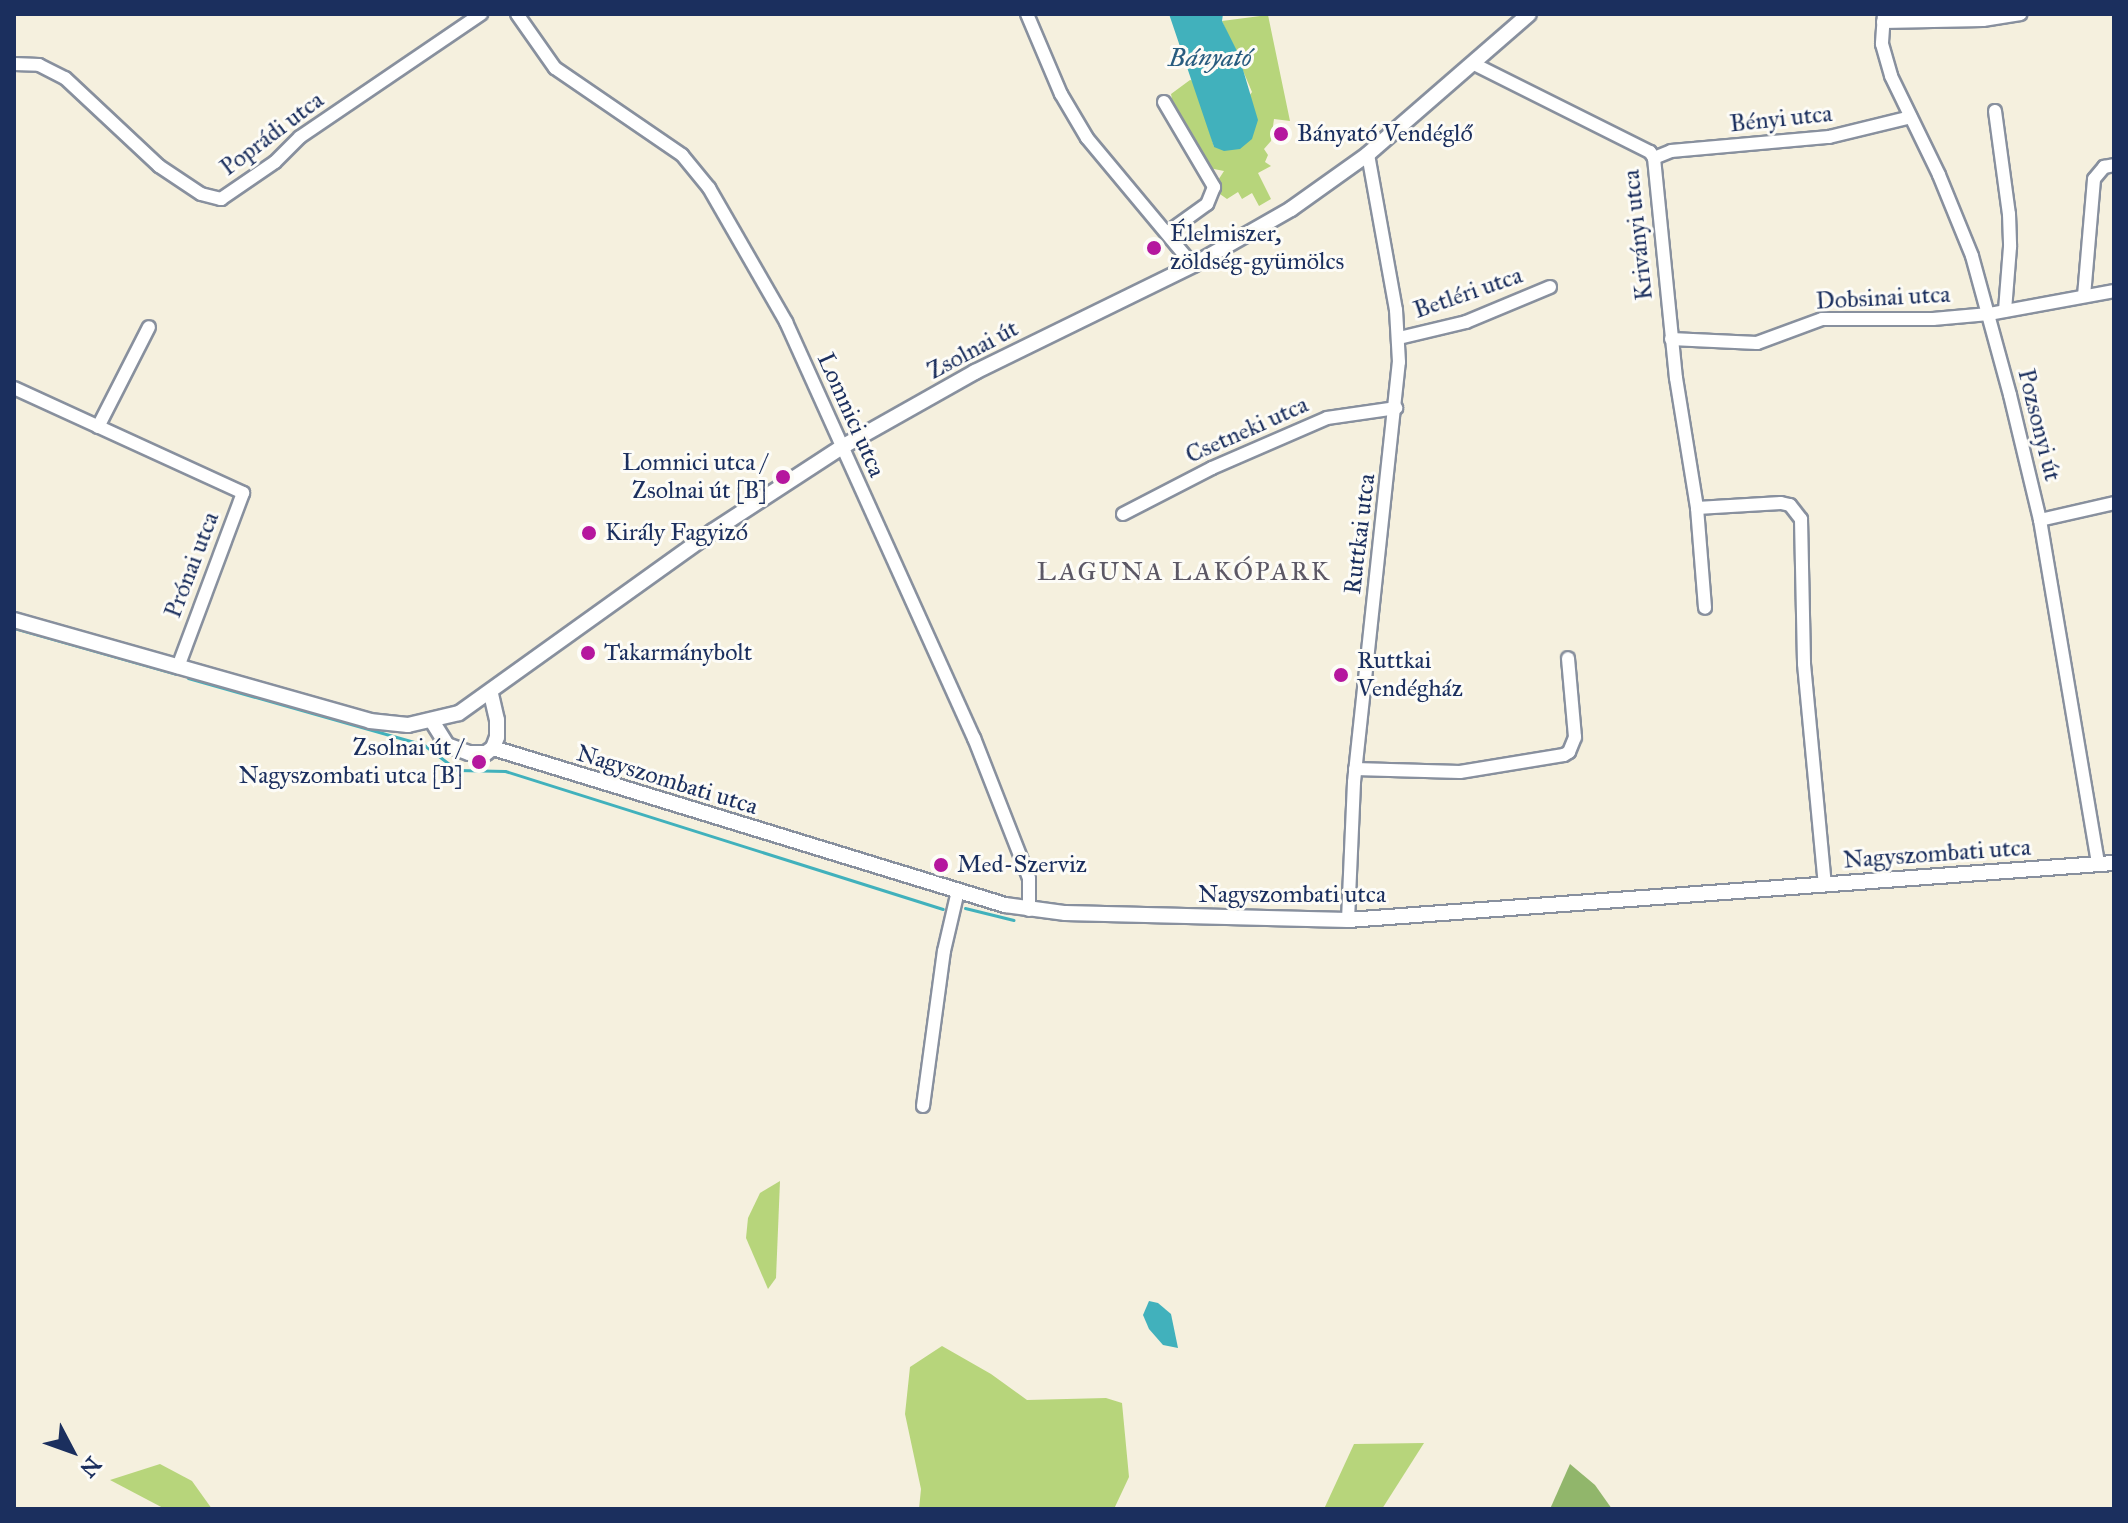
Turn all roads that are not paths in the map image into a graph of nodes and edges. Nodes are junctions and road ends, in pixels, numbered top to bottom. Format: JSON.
{"nodes":[{"id":1,"x":481,"y":14,"type":"edge"},
{"id":2,"x":517,"y":14,"type":"edge"},
{"id":3,"x":1027,"y":14,"type":"edge"},
{"id":4,"x":1529,"y":14,"type":"edge"},
{"id":5,"x":2021,"y":14,"type":"edge"},
{"id":6,"x":1884,"y":18,"type":"edge"},
{"id":7,"x":14,"y":64,"type":"edge"},
{"id":8,"x":1474,"y":64,"type":"junction"},
{"id":9,"x":1164,"y":102,"type":"dead end"},
{"id":10,"x":1995,"y":111,"type":"dead end"},
{"id":11,"x":1911,"y":117,"type":"junction"},
{"id":12,"x":1368,"y":154,"type":"junction"},
{"id":13,"x":1654,"y":158,"type":"junction"},
{"id":14,"x":2114,"y":165,"type":"edge"},
{"id":15,"x":1167,"y":233,"type":"junction"},
{"id":16,"x":1193,"y":265,"type":"junction"},
{"id":17,"x":1550,"y":287,"type":"dead end"},
{"id":18,"x":2114,"y":291,"type":"edge"},
{"id":19,"x":2084,"y":296,"type":"junction"},
{"id":20,"x":2005,"y":311,"type":"junction"},
{"id":21,"x":1989,"y":314,"type":"junction"},
{"id":22,"x":149,"y":327,"type":"dead end"},
{"id":23,"x":1399,"y":338,"type":"junction"},
{"id":24,"x":1671,"y":339,"type":"junction"},
{"id":25,"x":14,"y":388,"type":"edge"},
{"id":26,"x":1396,"y":408,"type":"junction"},
{"id":27,"x":98,"y":427,"type":"junction"},
{"id":28,"x":842,"y":447,"type":"junction"},
{"id":29,"x":2114,"y":503,"type":"edge"},
{"id":30,"x":1697,"y":508,"type":"junction"},
{"id":31,"x":1123,"y":514,"type":"dead end"},
{"id":32,"x":2040,"y":520,"type":"junction"},
{"id":33,"x":1705,"y":608,"type":"dead end"},
{"id":34,"x":14,"y":620,"type":"edge"},
{"id":35,"x":1568,"y":658,"type":"dead end"},
{"id":36,"x":178,"y":667,"type":"junction"},
{"id":37,"x":491,"y":693,"type":"junction"},
{"id":38,"x":432,"y":721,"type":"junction"},
{"id":39,"x":493,"y":748,"type":"junction"},
{"id":40,"x":1355,"y":769,"type":"junction"},
{"id":41,"x":2114,"y":863,"type":"edge"},
{"id":42,"x":2098,"y":864,"type":"junction"},
{"id":43,"x":1825,"y":885,"type":"junction"},
{"id":44,"x":958,"y":891,"type":"junction"},
{"id":45,"x":1029,"y":910,"type":"junction"},
{"id":46,"x":1348,"y":920,"type":"junction"},
{"id":47,"x":923,"y":1106,"type":"dead end"}],
"edges":[{"from":1,"to":7,"type":"street","name":"Poprádi utca"},
{"from":2,"to":28,"type":"street","name":"Lomnici utca"},
{"from":3,"to":15,"type":"street"},
{"from":4,"to":8,"type":"street","name":"Zsolnai út"},
{"from":5,"to":6,"type":"street"},
{"from":6,"to":11,"type":"street","name":"Pozsonyi út"},
{"from":8,"to":12,"type":"street","name":"Zsolnai út"},
{"from":8,"to":13,"type":"street","name":"Kriványi utca"},
{"from":9,"to":15,"type":"street"},
{"from":10,"to":20,"type":"street"},
{"from":11,"to":13,"type":"street","name":"Bényi utca"},
{"from":11,"to":21,"type":"street","name":"Pozsonyi út"},
{"from":12,"to":16,"type":"street","name":"Zsolnai út"},
{"from":12,"to":23,"type":"street","name":"Ruttkai utca"},
{"from":13,"to":24,"type":"street","name":"Kriványi utca"},
{"from":14,"to":19,"type":"street"},
{"from":15,"to":16,"type":"street"},
{"from":16,"to":28,"type":"street","name":"Zsolnai út"},
{"from":17,"to":23,"type":"street","name":"Betléri utca"},
{"from":18,"to":19,"type":"street","name":"Dobsinai utca"},
{"from":19,"to":20,"type":"street","name":"Dobsinai utca"},
{"from":20,"to":21,"type":"street","name":"Dobsinai utca"},
{"from":21,"to":24,"type":"street","name":"Dobsinai utca"},
{"from":21,"to":32,"type":"street","name":"Pozsonyi út"},
{"from":22,"to":27,"type":"street"},
{"from":23,"to":26,"type":"street","name":"Ruttkai utca"},
{"from":24,"to":30,"type":"street","name":"Kriványi utca"},
{"from":25,"to":27,"type":"street","name":"Prónai utca"},
{"from":26,"to":31,"type":"street","name":"Csetneki utca"},
{"from":26,"to":40,"type":"street","name":"Ruttkai utca"},
{"from":27,"to":36,"type":"street","name":"Prónai utca"},
{"from":28,"to":37,"type":"street","name":"Zsolnai út"},
{"from":28,"to":45,"type":"street","name":"Lomnici utca"},
{"from":29,"to":32,"type":"street"},
{"from":30,"to":33,"type":"street","name":"Kriványi utca"},
{"from":30,"to":43,"type":"street"},
{"from":32,"to":42,"type":"street","name":"Pozsonyi út"},
{"from":34,"to":36,"type":"street"},
{"from":35,"to":40,"type":"street"},
{"from":36,"to":38,"type":"street"},
{"from":37,"to":38,"type":"street","name":"Zsolnai út"},
{"from":37,"to":39,"type":"street"},
{"from":38,"to":39,"type":"street","name":"Nagyszombati utca"},
{"from":39,"to":44,"type":"street","name":"Nagyszombati utca"},
{"from":40,"to":46,"type":"street","name":"Ruttkai utca"},
{"from":41,"to":42,"type":"street","name":"Nagyszombati utca"},
{"from":42,"to":43,"type":"street","name":"Nagyszombati utca"},
{"from":43,"to":46,"type":"street","name":"Nagyszombati utca"},
{"from":44,"to":45,"type":"street","name":"Nagyszombati utca"},
{"from":44,"to":47,"type":"street"},
{"from":45,"to":46,"type":"street","name":"Nagyszombati utca"}]}
